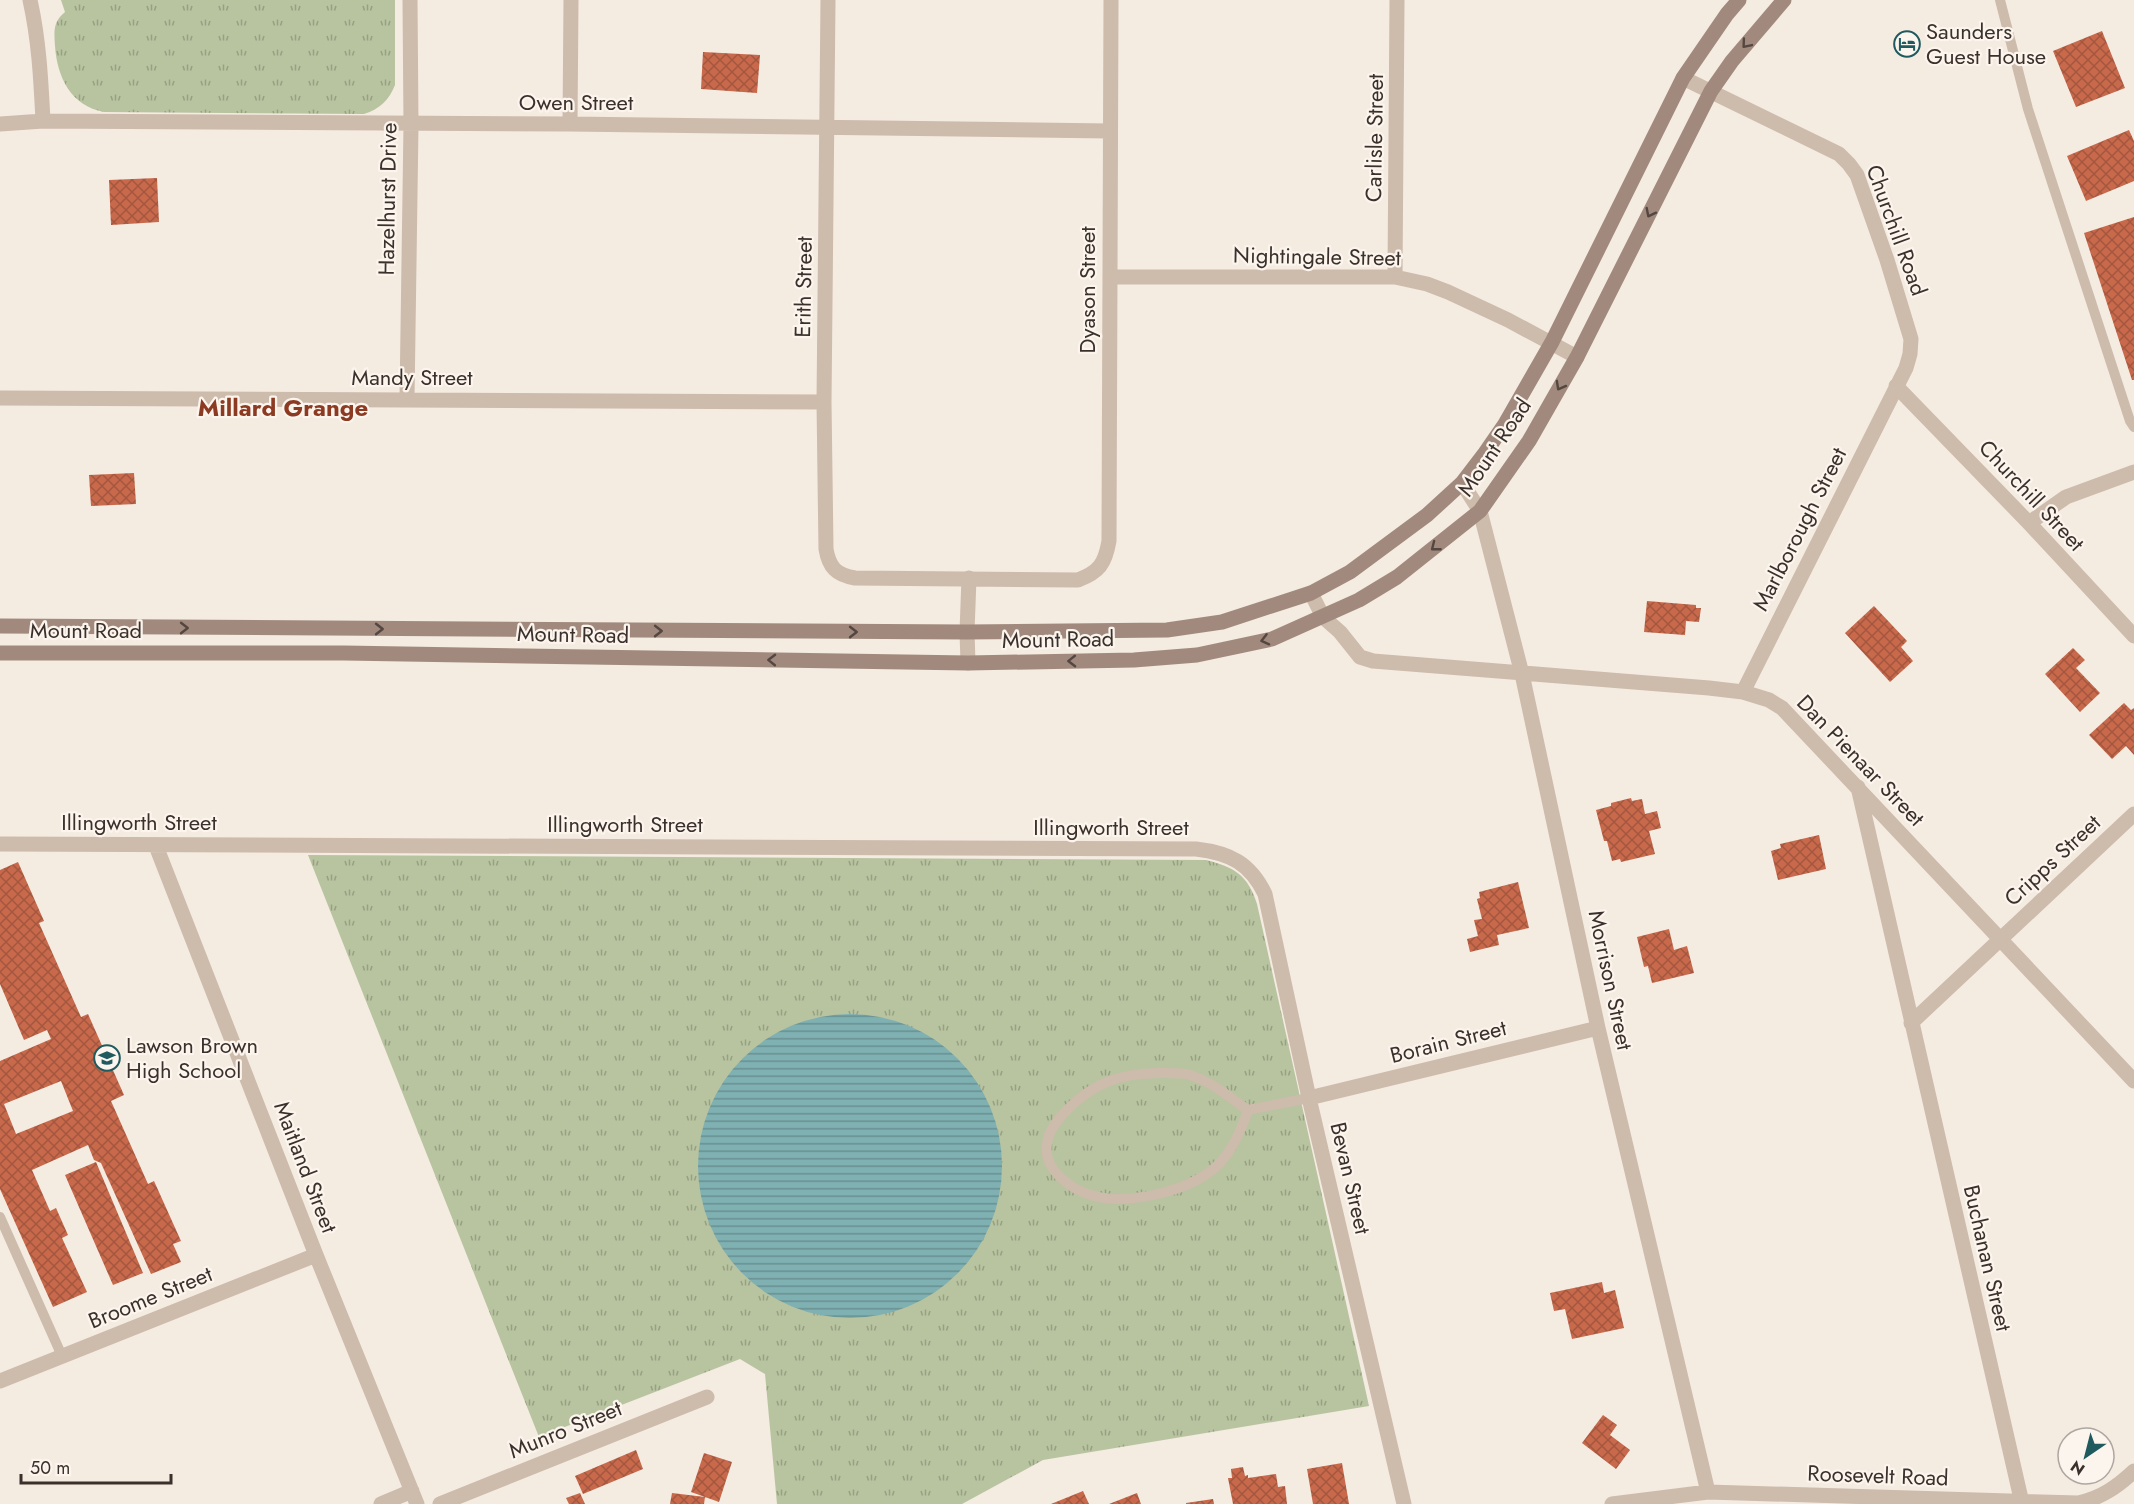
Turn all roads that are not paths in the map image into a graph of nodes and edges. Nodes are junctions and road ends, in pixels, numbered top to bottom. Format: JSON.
{"nodes":[{"id":1,"x":30,"y":0,"type":"edge"},
{"id":2,"x":410,"y":0,"type":"edge"},
{"id":3,"x":571,"y":0,"type":"edge"},
{"id":4,"x":828,"y":0,"type":"edge"},
{"id":5,"x":1111,"y":0,"type":"edge"},
{"id":6,"x":1398,"y":0,"type":"edge"},
{"id":7,"x":1739,"y":0,"type":"edge"},
{"id":8,"x":1785,"y":0,"type":"edge"},
{"id":9,"x":2000,"y":0,"type":"edge"},
{"id":10,"x":1683,"y":78,"type":"junction"},
{"id":11,"x":1711,"y":91,"type":"junction"},
{"id":12,"x":43,"y":122,"type":"junction"},
{"id":13,"x":0,"y":123,"type":"edge"},
{"id":14,"x":570,"y":124,"type":"junction"},
{"id":15,"x":411,"y":125,"type":"junction"},
{"id":16,"x":828,"y":127,"type":"junction"},
{"id":17,"x":1110,"y":131,"type":"junction"},
{"id":18,"x":1110,"y":277,"type":"junction"},
{"id":19,"x":1395,"y":277,"type":"junction"},
{"id":20,"x":1552,"y":342,"type":"junction"},
{"id":21,"x":1577,"y":357,"type":"junction"},
{"id":22,"x":1896,"y":386,"type":"junction"},
{"id":23,"x":0,"y":398,"type":"edge"},
{"id":24,"x":407,"y":399,"type":"junction"},
{"id":25,"x":824,"y":402,"type":"junction"},
{"id":26,"x":2134,"y":427,"type":"edge"},
{"id":27,"x":2134,"y":472,"type":"edge"},
{"id":28,"x":1462,"y":483,"type":"junction"},
{"id":29,"x":1480,"y":511,"type":"junction"},
{"id":30,"x":2029,"y":523,"type":"junction"},
{"id":31,"x":969,"y":578,"type":"junction"},
{"id":32,"x":1311,"y":593,"type":"junction"},
{"id":33,"x":1323,"y":617,"type":"junction"},
{"id":34,"x":7,"y":626,"type":"edge"},
{"id":35,"x":458,"y":629,"type":"junction"},
{"id":36,"x":967,"y":632,"type":"junction"},
{"id":37,"x":2134,"y":636,"type":"edge"},
{"id":38,"x":8,"y":653,"type":"edge"},
{"id":39,"x":457,"y":655,"type":"junction"},
{"id":40,"x":968,"y":663,"type":"junction"},
{"id":41,"x":1522,"y":674,"type":"junction"},
{"id":42,"x":1743,"y":692,"type":"junction"},
{"id":43,"x":1858,"y":787,"type":"junction"},
{"id":44,"x":2134,"y":814,"type":"edge"},
{"id":45,"x":0,"y":844,"type":"edge"},
{"id":46,"x":156,"y":846,"type":"junction"},
{"id":47,"x":1246,"y":867,"type":"joint"},
{"id":48,"x":2001,"y":940,"type":"junction"},
{"id":49,"x":1911,"y":1023,"type":"junction"},
{"id":50,"x":1598,"y":1028,"type":"junction"},
{"id":51,"x":2134,"y":1082,"type":"edge"},
{"id":52,"x":1309,"y":1098,"type":"junction"},
{"id":53,"x":1248,"y":1110,"type":"junction"},
{"id":54,"x":0,"y":1217,"type":"edge"},
{"id":55,"x":316,"y":1255,"type":"junction"},
{"id":56,"x":62,"y":1356,"type":"junction"},
{"id":57,"x":0,"y":1381,"type":"edge"},
{"id":58,"x":707,"y":1396,"type":"dead end"},
{"id":59,"x":2134,"y":1471,"type":"edge"},
{"id":60,"x":1708,"y":1492,"type":"junction"},
{"id":61,"x":414,"y":1498,"type":"edge"},
{"id":62,"x":2022,"y":1503,"type":"edge"},
{"id":63,"x":381,"y":1504,"type":"edge"},
{"id":64,"x":440,"y":1504,"type":"edge"},
{"id":65,"x":1404,"y":1504,"type":"edge"},
{"id":66,"x":1612,"y":1504,"type":"edge"}],
"edges":[{"from":1,"to":12,"type":"street"},
{"from":2,"to":15,"type":"street","name":"Hazelhurst Drive"},
{"from":3,"to":14,"type":"street"},
{"from":4,"to":16,"type":"street","name":"Erith Street"},
{"from":5,"to":17,"type":"street","name":"Dyason Street"},
{"from":6,"to":19,"type":"street","name":"Carlisle Street"},
{"from":7,"to":10,"type":"main road","name":"Mount Road"},
{"from":8,"to":11,"type":"main road","name":"Mount Road","one_way":true},
{"from":9,"to":26,"type":"lane"},
{"from":10,"to":11,"type":"street","name":"Churchill Road"},
{"from":10,"to":20,"type":"main road","name":"Mount Road"},
{"from":11,"to":21,"type":"main road","name":"Mount Road","one_way":true},
{"from":11,"to":22,"type":"street","name":"Churchill Road"},
{"from":12,"to":13,"type":"street","name":"Owen Street"},
{"from":12,"to":15,"type":"street","name":"Owen Street"},
{"from":14,"to":15,"type":"street","name":"Owen Street"},
{"from":14,"to":16,"type":"street","name":"Owen Street"},
{"from":15,"to":24,"type":"street","name":"Hazelhurst Drive"},
{"from":16,"to":17,"type":"street","name":"Owen Street"},
{"from":16,"to":25,"type":"street","name":"Erith Street"},
{"from":17,"to":18,"type":"street","name":"Dyason Street"},
{"from":18,"to":19,"type":"street","name":"Nightingale Street"},
{"from":18,"to":31,"type":"street","name":"Dyason Street"},
{"from":19,"to":20,"type":"street","name":"Nightingale Street"},
{"from":20,"to":21,"type":"street","name":"Nightingale Street"},
{"from":20,"to":28,"type":"main road","name":"Mount Road"},
{"from":21,"to":29,"type":"main road","name":"Mount Road","one_way":true},
{"from":22,"to":30,"type":"street","name":"Churchill Street"},
{"from":22,"to":42,"type":"street","name":"Marlborough Street"},
{"from":23,"to":24,"type":"street","name":"Mandy Street"},
{"from":24,"to":25,"type":"street","name":"Mandy Street"},
{"from":25,"to":31,"type":"street","name":"Erith Street"},
{"from":27,"to":30,"type":"street"},
{"from":28,"to":29,"type":"street","name":"Morrison Street"},
{"from":28,"to":32,"type":"main road","name":"Mount Road"},
{"from":29,"to":33,"type":"main road","name":"Mount Road","one_way":true},
{"from":29,"to":41,"type":"street","name":"Morrison Street"},
{"from":30,"to":37,"type":"street","name":"Churchill Street"},
{"from":31,"to":36,"type":"street"},
{"from":32,"to":33,"type":"street","name":"Dan Pienaar Street"},
{"from":32,"to":36,"type":"main road","name":"Mount Road"},
{"from":33,"to":40,"type":"main road","name":"Mount Road","one_way":true},
{"from":33,"to":41,"type":"street","name":"Dan Pienaar Street"},
{"from":34,"to":35,"type":"main road","name":"Mount Road","one_way":true},
{"from":34,"to":38,"type":"main road"},
{"from":35,"to":36,"type":"main road","name":"Mount Road","one_way":true},
{"from":35,"to":39,"type":"main road"},
{"from":36,"to":40,"type":"street"},
{"from":38,"to":39,"type":"main road","name":"Mount Road"},
{"from":40,"to":39,"type":"main road","name":"Mount Road","one_way":true},
{"from":41,"to":42,"type":"street","name":"Dan Pienaar Street"},
{"from":41,"to":50,"type":"street","name":"Morrison Street"},
{"from":42,"to":43,"type":"street","name":"Dan Pienaar Street"},
{"from":43,"to":48,"type":"street","name":"Dan Pienaar Street"},
{"from":43,"to":49,"type":"street","name":"Buchanan Street"},
{"from":44,"to":48,"type":"street","name":"Cripps Street"},
{"from":45,"to":46,"type":"street","name":"Illingworth Street"},
{"from":46,"to":47,"type":"street","name":"Illingworth Street"},
{"from":46,"to":55,"type":"street","name":"Maitland Street"},
{"from":47,"to":52,"type":"street","name":"Bevan Street"},
{"from":48,"to":49,"type":"street"},
{"from":48,"to":51,"type":"street","name":"Dan Pienaar Street"},
{"from":49,"to":62,"type":"street","name":"Buchanan Street"},
{"from":50,"to":52,"type":"street","name":"Borain Street"},
{"from":50,"to":60,"type":"street","name":"Morrison Street"},
{"from":52,"to":53,"type":"lane"},
{"from":52,"to":65,"type":"street","name":"Bevan Street"},
{"from":53,"to":53,"type":"lane"},
{"from":54,"to":56,"type":"lane"},
{"from":55,"to":56,"type":"street","name":"Broome Street"},
{"from":55,"to":61,"type":"street","name":"Maitland Street"},
{"from":56,"to":57,"type":"street","name":"Broome Street"},
{"from":58,"to":64,"type":"street","name":"Munro Street"},
{"from":59,"to":62,"type":"street","name":"Roosevelt Road"},
{"from":60,"to":62,"type":"street","name":"Roosevelt Road"},
{"from":60,"to":66,"type":"street","name":"Roosevelt Road"},
{"from":61,"to":63,"type":"street"}]}
